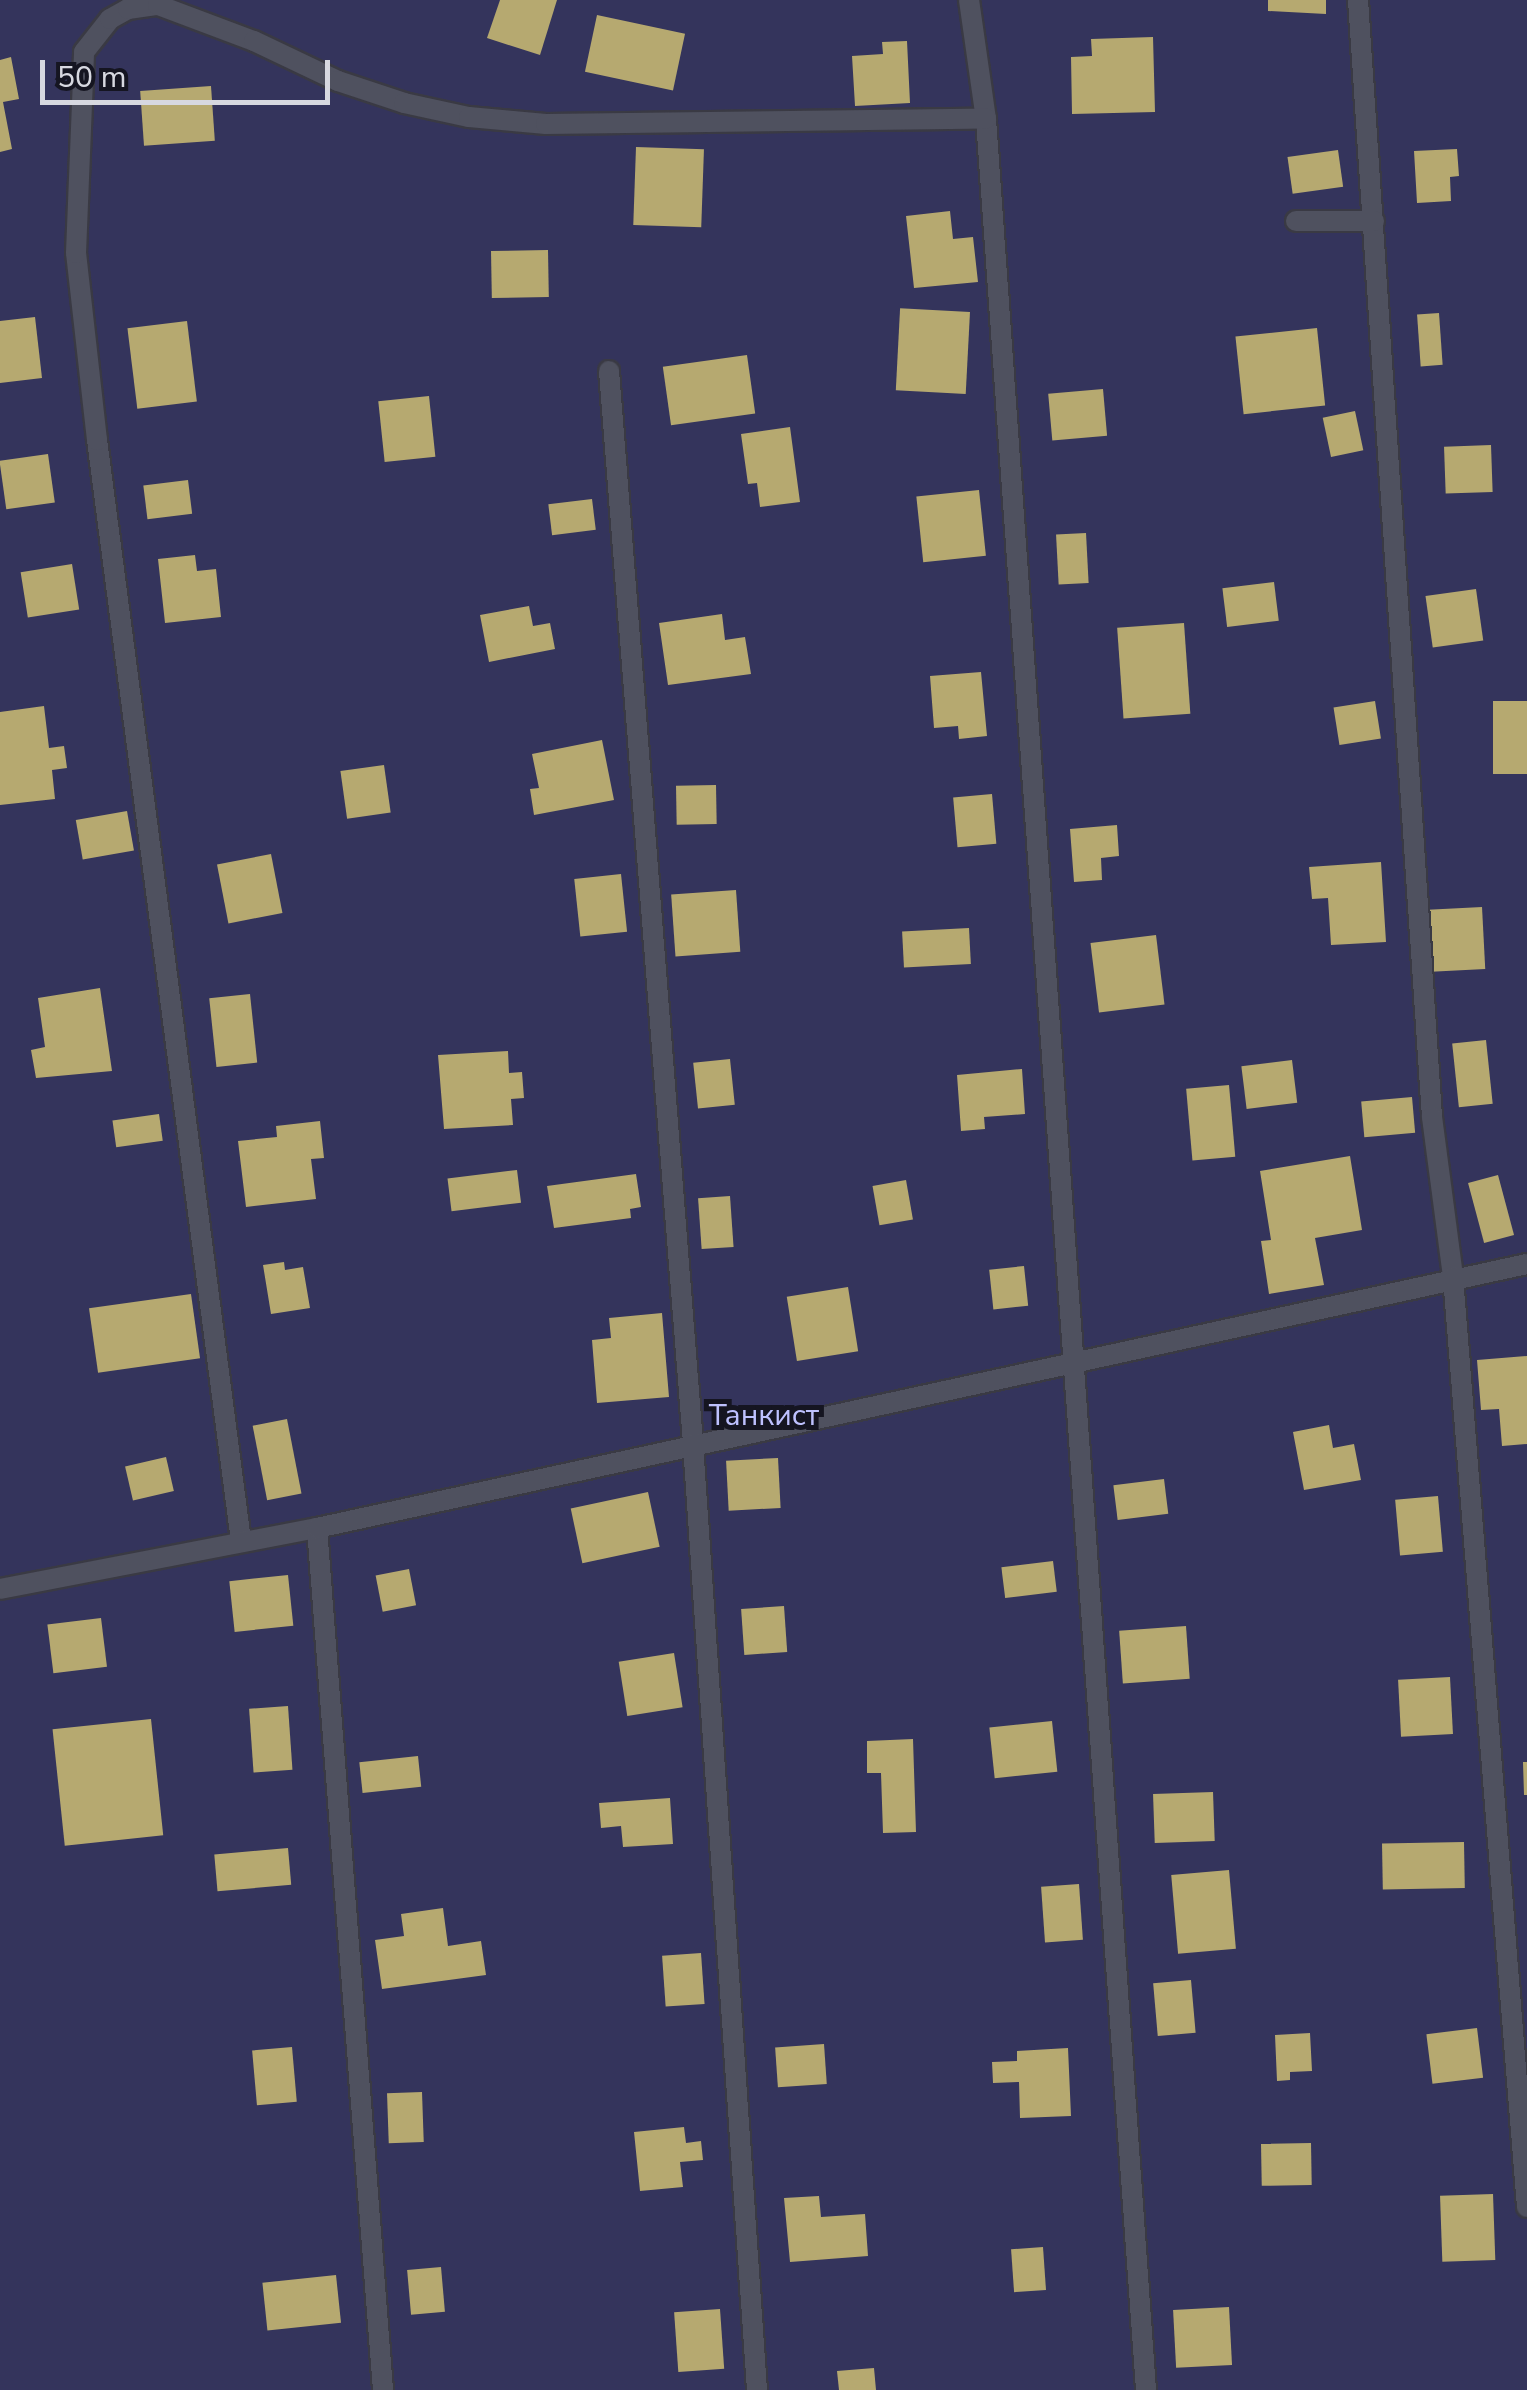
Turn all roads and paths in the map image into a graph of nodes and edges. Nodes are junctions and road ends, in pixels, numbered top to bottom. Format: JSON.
{"nodes":[{"id":1,"x":970,"y":0,"type":"edge"},
{"id":2,"x":1358,"y":0,"type":"edge"},
{"id":3,"x":986,"y":120,"type":"junction"},
{"id":4,"x":1296,"y":221,"type":"dead end"},
{"id":5,"x":1374,"y":221,"type":"junction"},
{"id":6,"x":609,"y":371,"type":"dead end"},
{"id":7,"x":1527,"y":1264,"type":"edge"},
{"id":8,"x":1453,"y":1277,"type":"junction"},
{"id":9,"x":1076,"y":1363,"type":"junction"},
{"id":10,"x":694,"y":1444,"type":"junction"},
{"id":11,"x":317,"y":1528,"type":"junction"},
{"id":12,"x":241,"y":1540,"type":"junction"},
{"id":13,"x":0,"y":1588,"type":"edge"},
{"id":14,"x":1527,"y":2208,"type":"edge"},
{"id":15,"x":383,"y":2390,"type":"edge"},
{"id":16,"x":758,"y":2390,"type":"edge"},
{"id":17,"x":1146,"y":2390,"type":"edge"}],
"edges":[{"from":1,"to":3,"type":"lane"},
{"from":2,"to":5,"type":"lane"},
{"from":3,"to":9,"type":"lane"},
{"from":3,"to":12,"type":"lane"},
{"from":4,"to":5,"type":"lane"},
{"from":5,"to":8,"type":"lane"},
{"from":6,"to":10,"type":"lane"},
{"from":7,"to":8,"type":"lane"},
{"from":8,"to":9,"type":"lane"},
{"from":8,"to":14,"type":"lane"},
{"from":9,"to":10,"type":"lane"},
{"from":9,"to":17,"type":"lane"},
{"from":10,"to":11,"type":"lane"},
{"from":10,"to":16,"type":"lane"},
{"from":11,"to":12,"type":"lane"},
{"from":11,"to":15,"type":"lane"},
{"from":12,"to":13,"type":"lane"}]}
